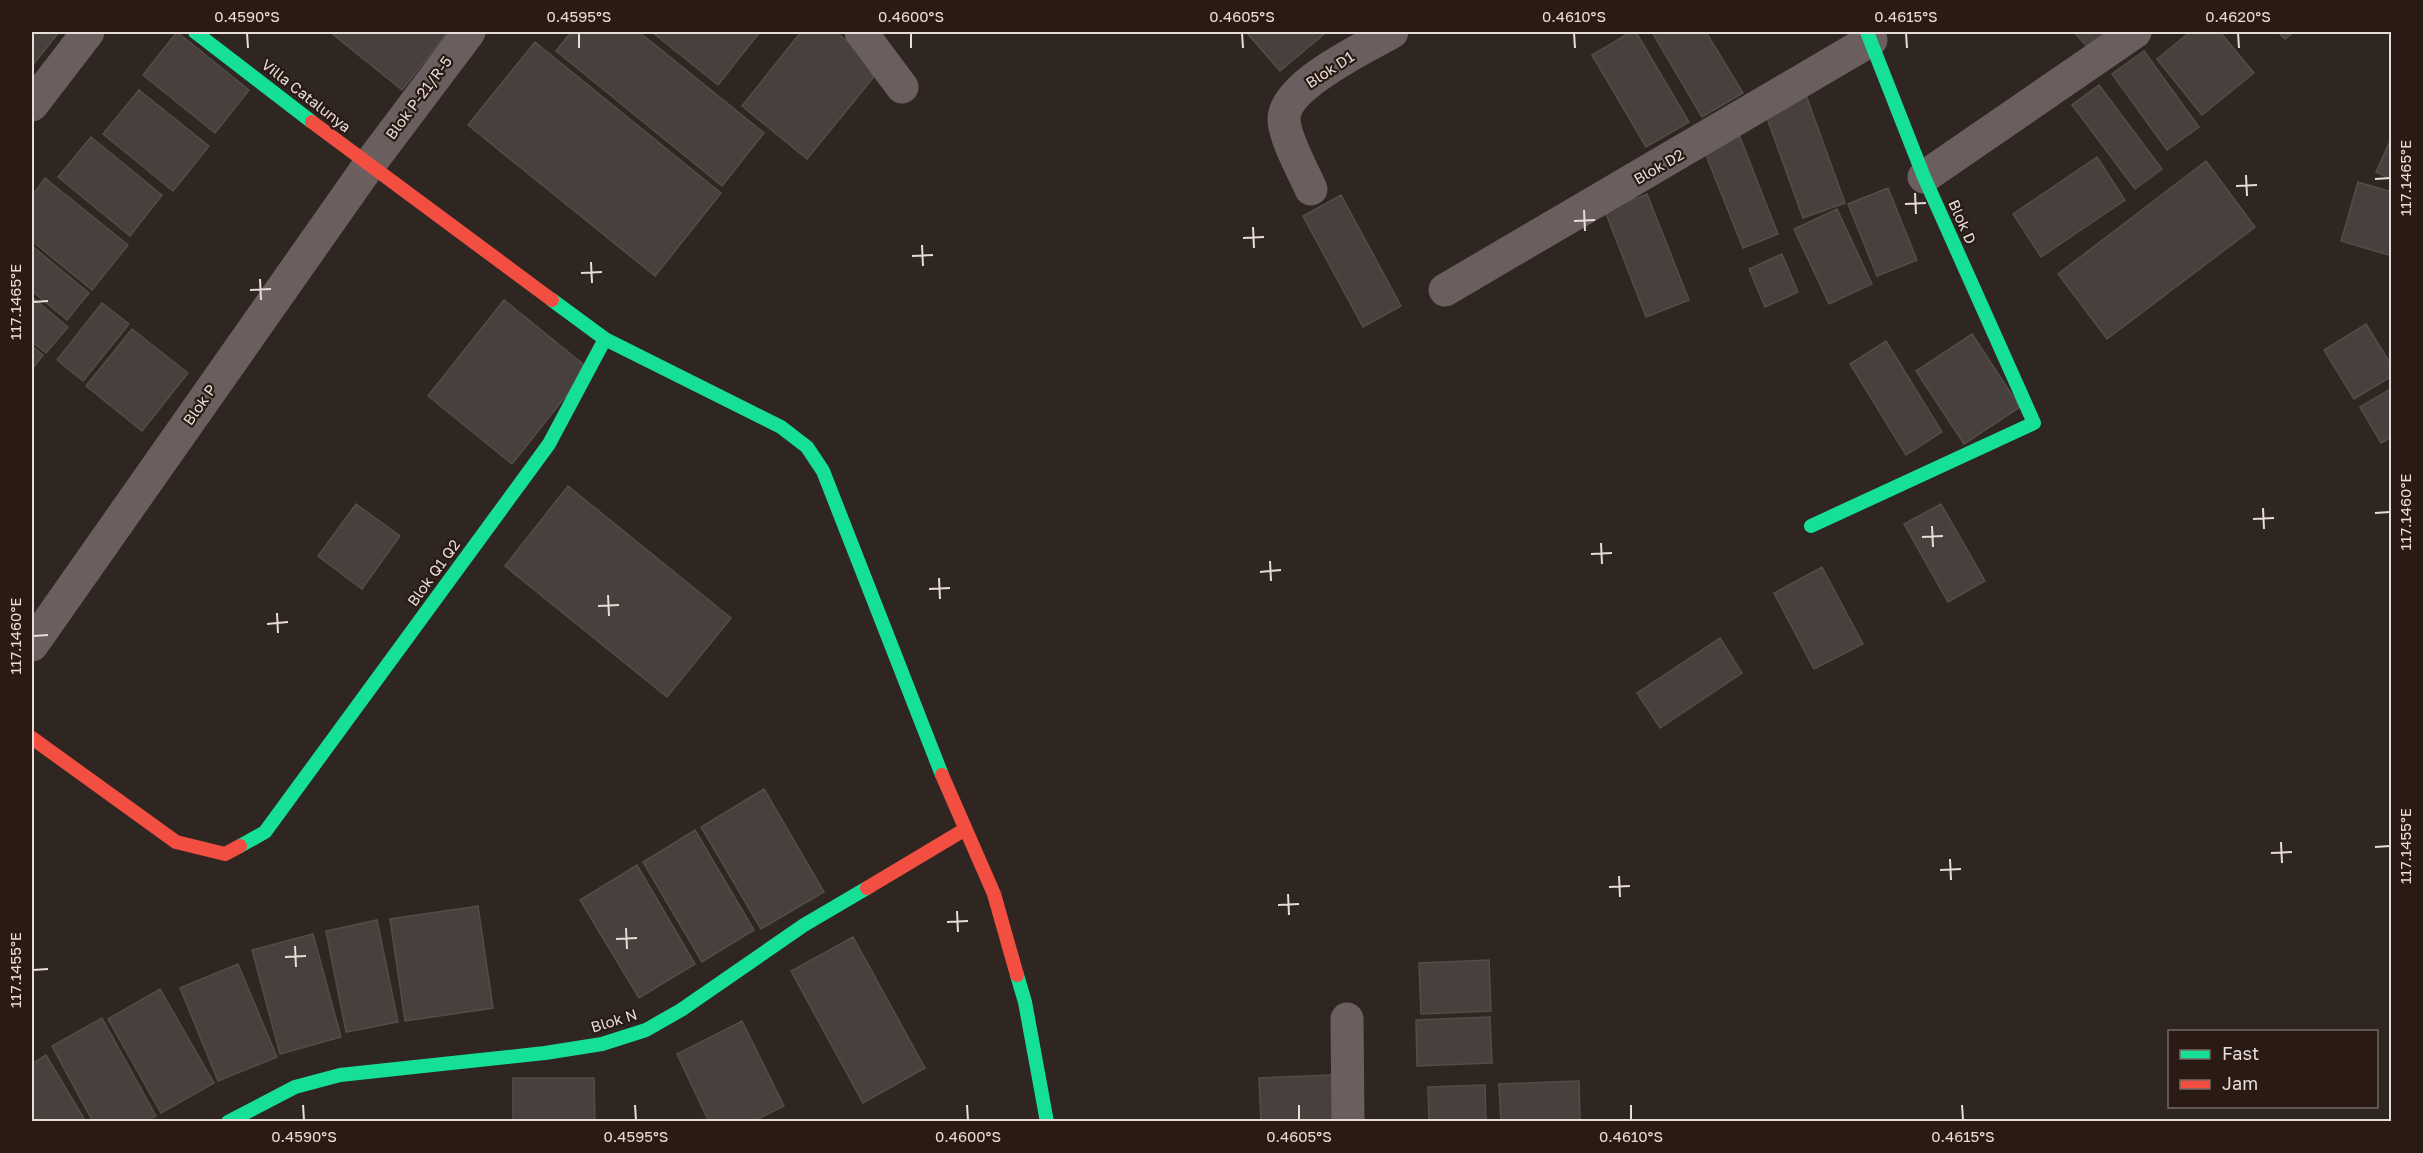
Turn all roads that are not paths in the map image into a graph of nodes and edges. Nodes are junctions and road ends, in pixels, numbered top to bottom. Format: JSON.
{"nodes":[{"id":1,"x":88,"y":32,"type":"edge"},
{"id":2,"x":195,"y":32,"type":"edge"},
{"id":3,"x":469,"y":32,"type":"edge"},
{"id":4,"x":861,"y":32,"type":"edge"},
{"id":5,"x":1392,"y":32,"type":"edge"},
{"id":6,"x":2135,"y":32,"type":"edge"},
{"id":7,"x":1869,"y":36,"type":"edge"},
{"id":8,"x":902,"y":87,"type":"dead end"},
{"id":9,"x":32,"y":105,"type":"edge"},
{"id":10,"x":369,"y":165,"type":"junction"},
{"id":11,"x":1924,"y":177,"type":"junction"},
{"id":12,"x":1311,"y":189,"type":"dead end"},
{"id":13,"x":1445,"y":290,"type":"dead end"},
{"id":14,"x":605,"y":339,"type":"junction"},
{"id":15,"x":1811,"y":526,"type":"dead end"},
{"id":16,"x":32,"y":645,"type":"edge"},
{"id":17,"x":32,"y":738,"type":"edge"},
{"id":18,"x":964,"y":830,"type":"junction"},
{"id":19,"x":1347,"y":1019,"type":"dead end"},
{"id":20,"x":228,"y":1122,"type":"edge"},
{"id":21,"x":1047,"y":1122,"type":"edge"},
{"id":22,"x":1348,"y":1122,"type":"edge"}],
"edges":[{"from":1,"to":9,"type":"street"},
{"from":2,"to":10,"type":"street","name":"Villa Catalunya"},
{"from":3,"to":10,"type":"street","name":"Blok P-21/R-5"},
{"from":4,"to":8,"type":"street"},
{"from":5,"to":12,"type":"street","name":"Blok D1"},
{"from":6,"to":11,"type":"street"},
{"from":7,"to":11,"type":"street","name":"Blok D"},
{"from":7,"to":13,"type":"street","name":"Blok D2"},
{"from":10,"to":14,"type":"street"},
{"from":10,"to":16,"type":"street","name":"Blok P"},
{"from":11,"to":15,"type":"street","name":"Blok D"},
{"from":14,"to":17,"type":"street","name":"Blok Q1 Q2"},
{"from":14,"to":18,"type":"street"},
{"from":18,"to":20,"type":"street","name":"Blok N"},
{"from":18,"to":21,"type":"street"},
{"from":19,"to":22,"type":"street"}]}
